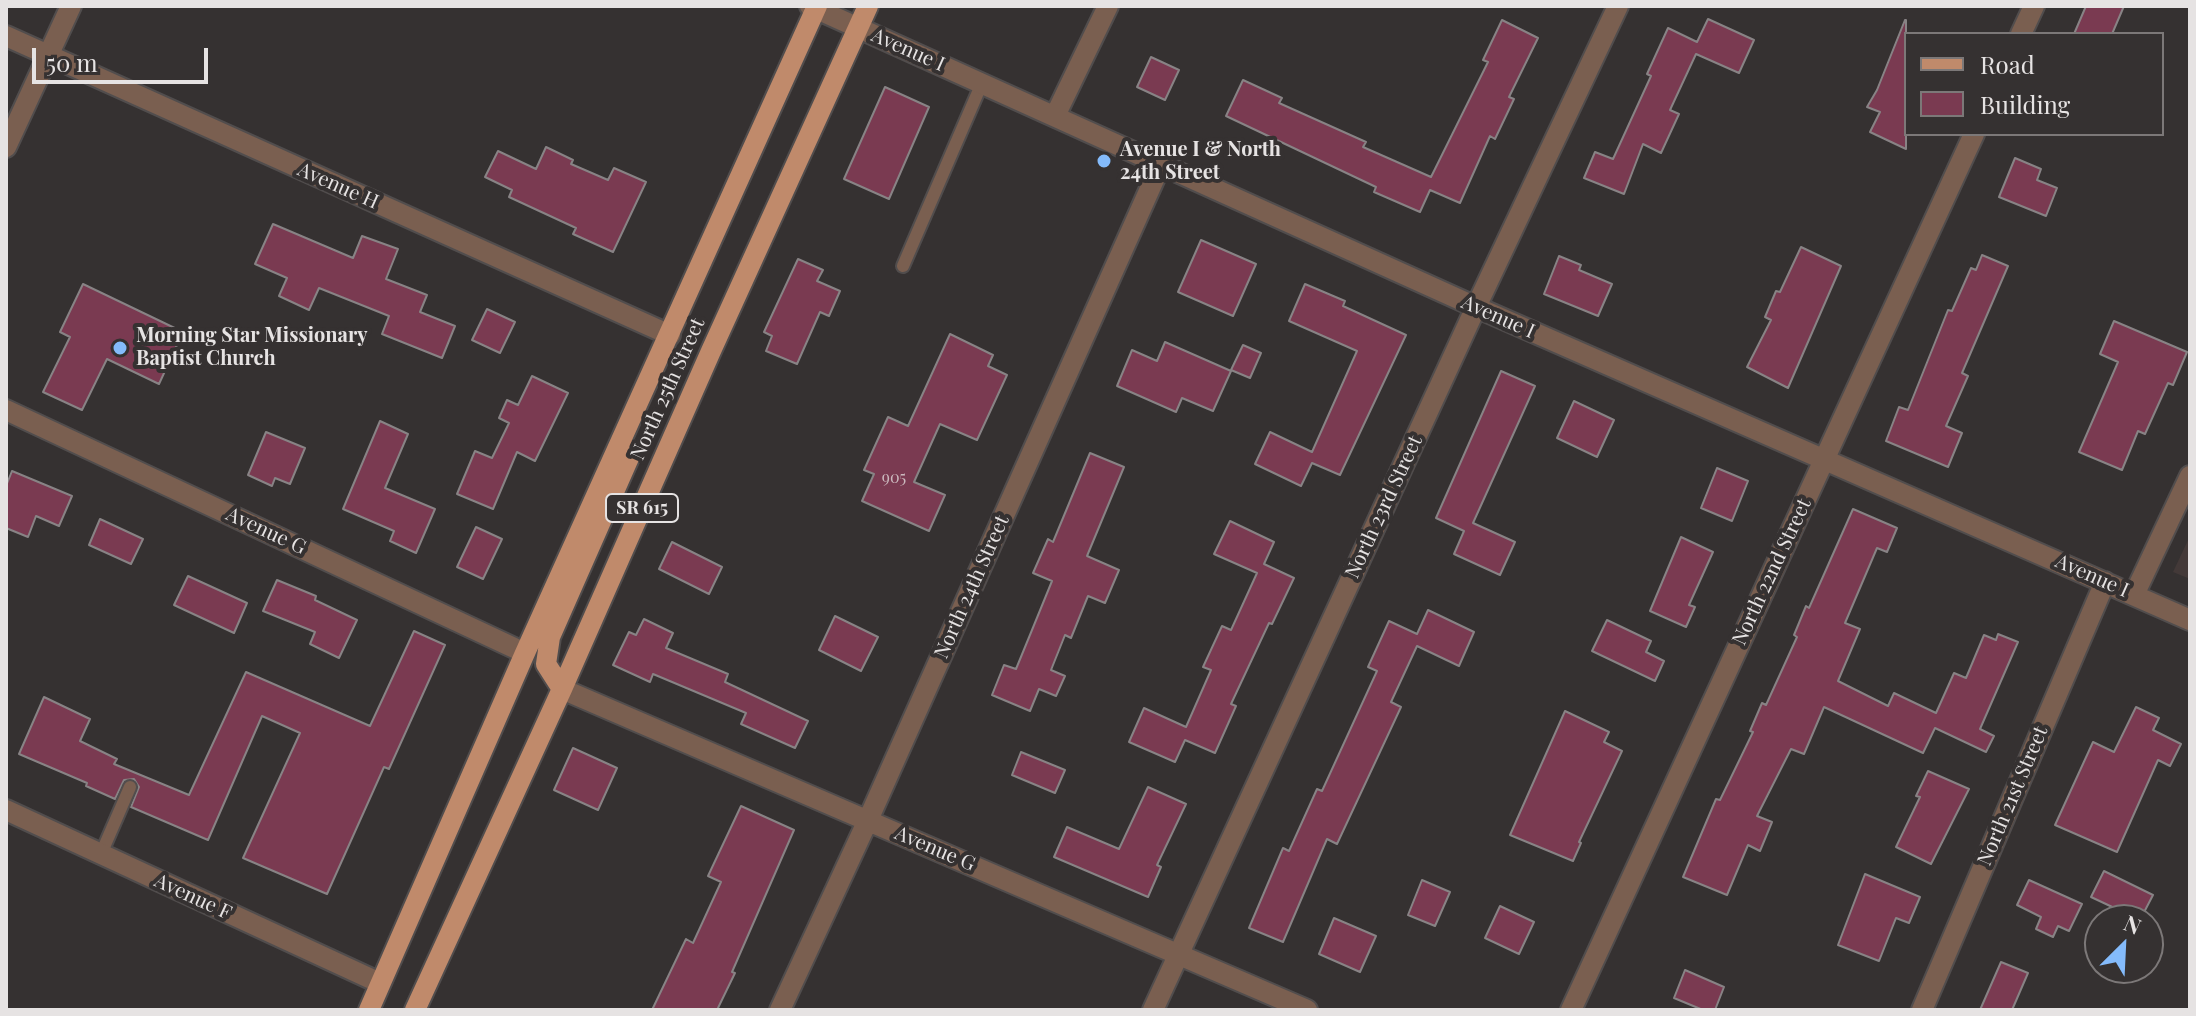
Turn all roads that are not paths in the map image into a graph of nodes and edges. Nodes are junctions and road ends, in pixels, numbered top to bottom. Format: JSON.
{"nodes":[{"id":1,"x":71,"y":6,"type":"edge"},
{"id":2,"x":868,"y":6,"type":"edge"},
{"id":3,"x":1108,"y":6,"type":"edge"},
{"id":4,"x":1618,"y":6,"type":"edge"},
{"id":5,"x":2034,"y":6,"type":"edge"},
{"id":6,"x":814,"y":7,"type":"edge"},
{"id":7,"x":859,"y":27,"type":"junction"},
{"id":8,"x":2022,"y":32,"type":"edge"},
{"id":9,"x":6,"y":36,"type":"edge"},
{"id":10,"x":48,"y":56,"type":"junction"},
{"id":11,"x":982,"y":83,"type":"junction"},
{"id":12,"x":1055,"y":116,"type":"junction"},
{"id":13,"x":1973,"y":136,"type":"edge"},
{"id":14,"x":6,"y":147,"type":"edge"},
{"id":15,"x":1161,"y":164,"type":"junction"},
{"id":16,"x":903,"y":266,"type":"dead end"},
{"id":17,"x":1476,"y":307,"type":"junction"},
{"id":18,"x":670,"y":335,"type":"junction"},
{"id":19,"x":640,"y":401,"type":"junction"},
{"id":20,"x":6,"y":410,"type":"edge"},
{"id":21,"x":1824,"y":458,"type":"junction"},
{"id":22,"x":2190,"y":476,"type":"edge"},
{"id":23,"x":2105,"y":582,"type":"junction"},
{"id":24,"x":2134,"y":595,"type":"junction"},
{"id":25,"x":2190,"y":620,"type":"edge"},
{"id":26,"x":525,"y":653,"type":"junction"},
{"id":27,"x":562,"y":689,"type":"junction"},
{"id":28,"x":130,"y":787,"type":"dead end"},
{"id":29,"x":6,"y":810,"type":"edge"},
{"id":30,"x":868,"y":820,"type":"junction"},
{"id":31,"x":101,"y":854,"type":"junction"},
{"id":32,"x":1179,"y":953,"type":"junction"},
{"id":33,"x":380,"y":983,"type":"junction"},
{"id":34,"x":369,"y":1010,"type":"edge"},
{"id":35,"x":383,"y":1010,"type":"edge"},
{"id":36,"x":415,"y":1010,"type":"edge"},
{"id":37,"x":780,"y":1010,"type":"edge"},
{"id":38,"x":1153,"y":1010,"type":"edge"},
{"id":39,"x":1307,"y":1010,"type":"edge"},
{"id":40,"x":1571,"y":1010,"type":"edge"},
{"id":41,"x":1922,"y":1010,"type":"edge"}],
"edges":[{"from":1,"to":10,"type":"street"},
{"from":2,"to":7,"type":"main road","name":"North 25th Street","number":"SR 615"},
{"from":3,"to":12,"type":"street"},
{"from":4,"to":17,"type":"street","name":"North 23rd Street"},
{"from":5,"to":8,"type":"street"},
{"from":6,"to":7,"type":"street","name":"Avenue I"},
{"from":6,"to":18,"type":"main road","name":"North 25th Street","number":"SR 615"},
{"from":7,"to":11,"type":"street","name":"Avenue I"},
{"from":7,"to":27,"type":"main road","name":"North 25th Street","number":"SR 615"},
{"from":9,"to":10,"type":"street","name":"Avenue H"},
{"from":10,"to":14,"type":"street"},
{"from":10,"to":18,"type":"street","name":"Avenue H"},
{"from":11,"to":12,"type":"street","name":"Avenue I"},
{"from":11,"to":16,"type":"lane"},
{"from":12,"to":15,"type":"street","name":"Avenue I"},
{"from":13,"to":21,"type":"street","name":"North 22nd Street"},
{"from":15,"to":17,"type":"street","name":"Avenue I"},
{"from":15,"to":30,"type":"street","name":"North 24th Street"},
{"from":17,"to":21,"type":"street","name":"Avenue I"},
{"from":17,"to":32,"type":"street","name":"North 23rd Street"},
{"from":18,"to":19,"type":"main road","name":"North 25th Street","number":"SR 615"},
{"from":19,"to":26,"type":"main road","name":"North 25th Street","number":"SR 615"},
{"from":19,"to":27,"type":"main road"},
{"from":20,"to":26,"type":"street","name":"Avenue G"},
{"from":21,"to":23,"type":"street","name":"Avenue I"},
{"from":21,"to":40,"type":"street","name":"North 22nd Street"},
{"from":22,"to":24,"type":"street"},
{"from":23,"to":24,"type":"street","name":"Avenue I"},
{"from":23,"to":41,"type":"street","name":"North 21st Street"},
{"from":24,"to":25,"type":"street","name":"Avenue I"},
{"from":26,"to":33,"type":"main road","name":"North 25th Street","number":"SR 615"},
{"from":27,"to":30,"type":"street","name":"Avenue G"},
{"from":27,"to":36,"type":"main road","name":"North 25th Street","number":"SR 615"},
{"from":28,"to":31,"type":"lane"},
{"from":29,"to":31,"type":"street","name":"Avenue F"},
{"from":30,"to":32,"type":"street","name":"Avenue G"},
{"from":30,"to":37,"type":"street","name":"North 24th Street"},
{"from":31,"to":33,"type":"street","name":"Avenue F"},
{"from":32,"to":38,"type":"street","name":"North 23rd Street"},
{"from":32,"to":39,"type":"street","name":"Avenue G"},
{"from":33,"to":34,"type":"main road","name":"North 25th Street","number":"SR 615"},
{"from":33,"to":35,"type":"main road"}]}
